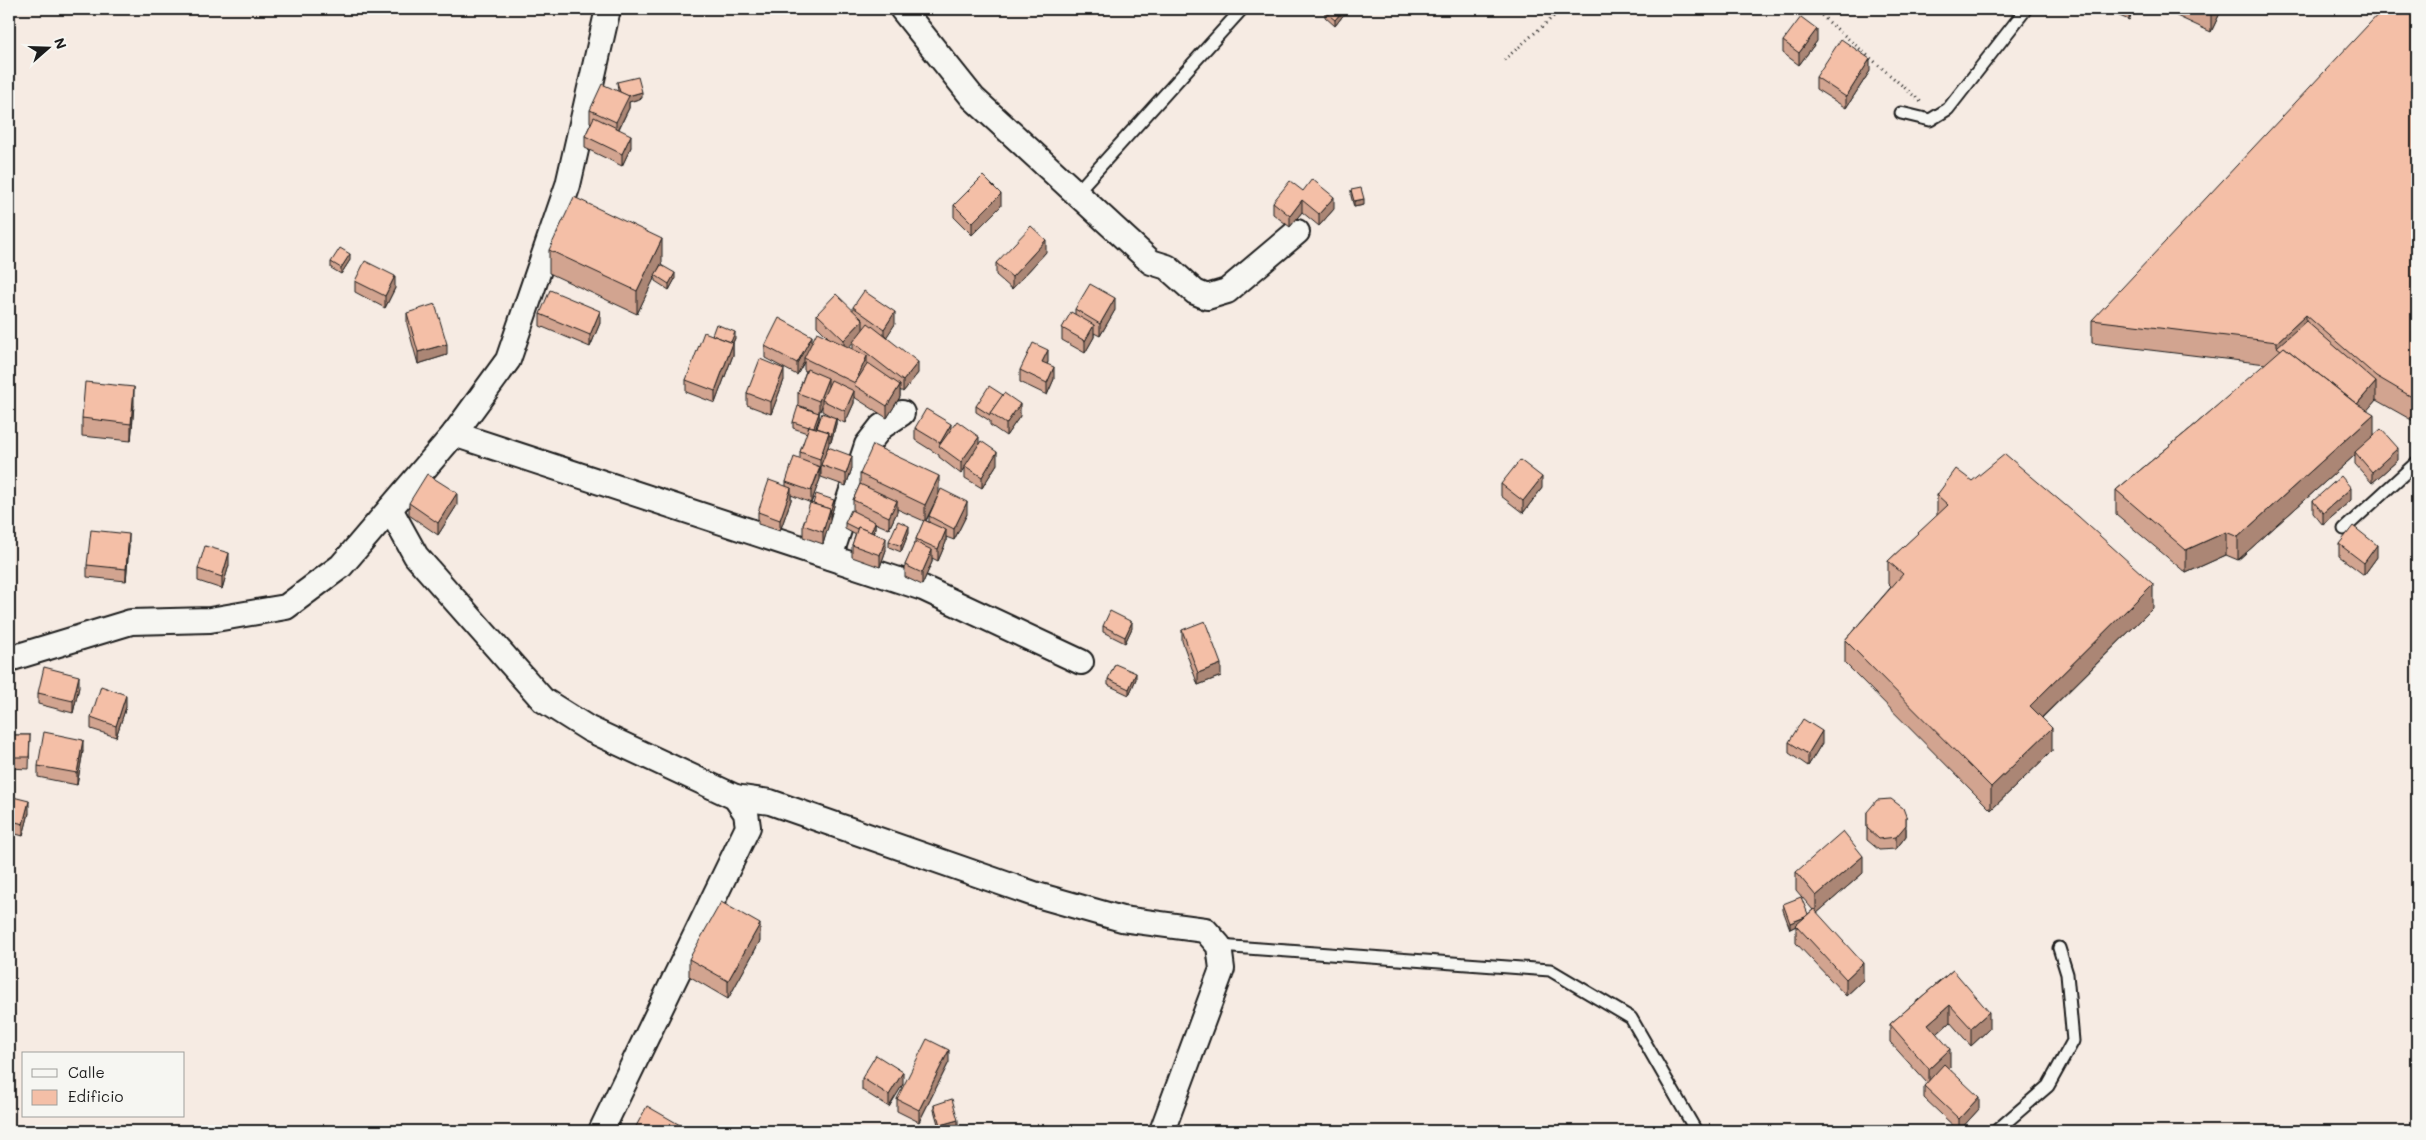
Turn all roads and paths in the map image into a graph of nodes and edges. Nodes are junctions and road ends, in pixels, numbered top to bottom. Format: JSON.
{"nodes":[{"id":1,"x":608,"y":9,"type":"edge"},
{"id":2,"x":902,"y":9,"type":"edge"},
{"id":3,"x":1242,"y":9,"type":"edge"},
{"id":4,"x":1562,"y":9,"type":"edge"},
{"id":5,"x":1814,"y":9,"type":"edge"},
{"id":6,"x":2026,"y":9,"type":"edge"},
{"id":7,"x":1504,"y":60,"type":"dead end"},
{"id":8,"x":1901,"y":113,"type":"dead end"},
{"id":9,"x":1937,"y":116,"type":"junction"},
{"id":10,"x":1076,"y":193,"type":"junction"},
{"id":11,"x":1297,"y":232,"type":"dead end"},
{"id":12,"x":902,"y":413,"type":"dead end"},
{"id":13,"x":454,"y":434,"type":"junction"},
{"id":14,"x":2417,"y":462,"type":"edge"},
{"id":15,"x":390,"y":509,"type":"junction"},
{"id":16,"x":2344,"y":529,"type":"dead end"},
{"id":17,"x":830,"y":557,"type":"junction"},
{"id":18,"x":9,"y":659,"type":"edge"},
{"id":19,"x":1081,"y":662,"type":"dead end"},
{"id":20,"x":735,"y":796,"type":"junction"},
{"id":21,"x":1219,"y":946,"type":"junction"},
{"id":22,"x":2059,"y":948,"type":"dead end"},
{"id":23,"x":602,"y":1131,"type":"edge"},
{"id":24,"x":1162,"y":1131,"type":"edge"},
{"id":25,"x":1696,"y":1131,"type":"edge"},
{"id":26,"x":1996,"y":1131,"type":"edge"}],
"edges":[{"from":1,"to":13,"type":"street"},
{"from":2,"to":10,"type":"street"},
{"from":3,"to":10,"type":"lane"},
{"from":4,"to":7,"type":"path"},
{"from":5,"to":9,"type":"path"},
{"from":6,"to":9,"type":"lane"},
{"from":8,"to":9,"type":"lane"},
{"from":10,"to":11,"type":"street"},
{"from":12,"to":17,"type":"street"},
{"from":13,"to":15,"type":"street"},
{"from":13,"to":17,"type":"street"},
{"from":14,"to":16,"type":"lane"},
{"from":15,"to":18,"type":"street"},
{"from":15,"to":20,"type":"street"},
{"from":17,"to":19,"type":"street"},
{"from":20,"to":21,"type":"street"},
{"from":20,"to":23,"type":"street"},
{"from":21,"to":24,"type":"street"},
{"from":21,"to":25,"type":"lane"},
{"from":22,"to":26,"type":"lane"}]}
